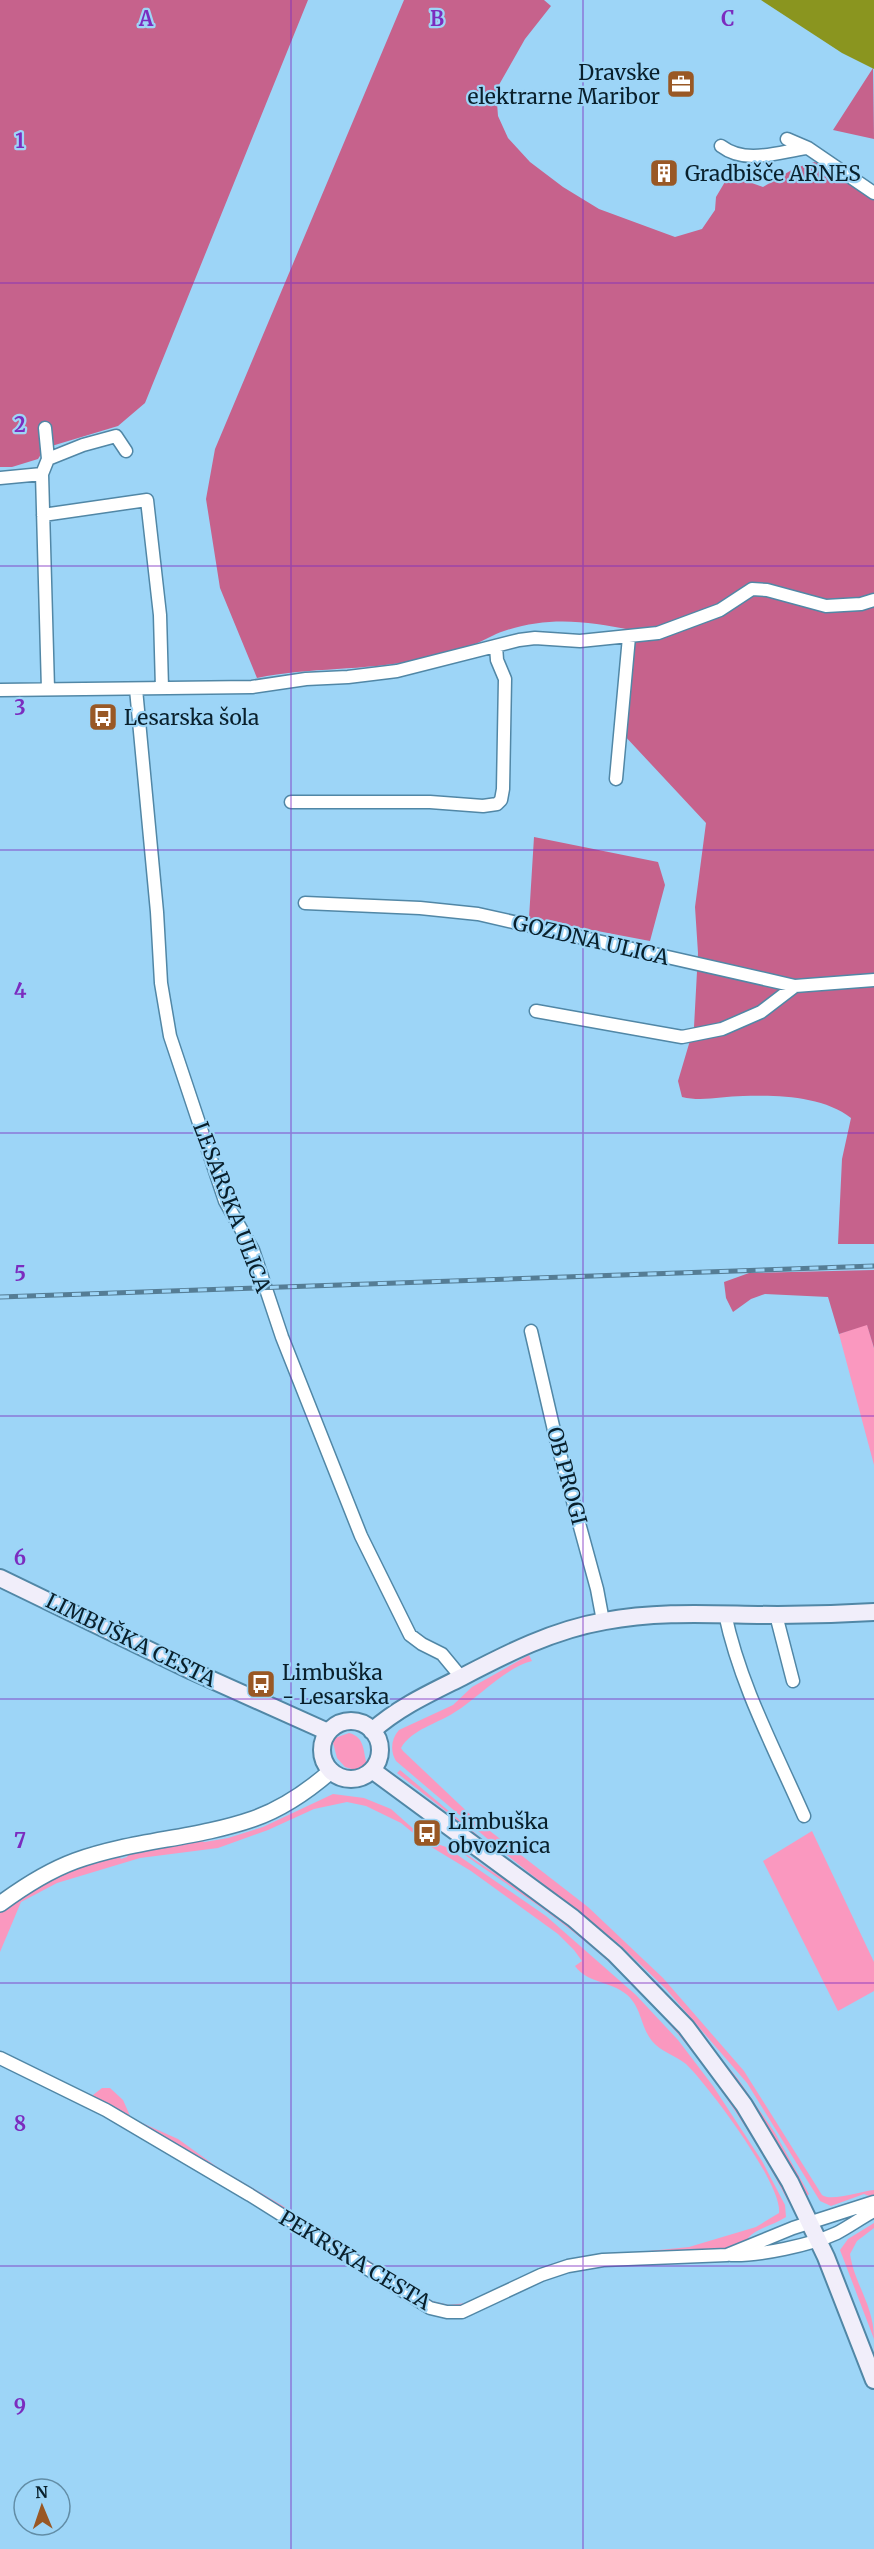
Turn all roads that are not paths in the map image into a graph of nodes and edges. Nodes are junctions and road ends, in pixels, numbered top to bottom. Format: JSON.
{"nodes":[{"id":1,"x":787,"y":139,"type":"dead end"},
{"id":2,"x":721,"y":146,"type":"dead end"},
{"id":3,"x":808,"y":148,"type":"junction"},
{"id":4,"x":874,"y":193,"type":"edge"},
{"id":5,"x":45,"y":428,"type":"dead end"},
{"id":6,"x":126,"y":452,"type":"dead end"},
{"id":7,"x":48,"y":459,"type":"junction"},
{"id":8,"x":42,"y":474,"type":"junction"},
{"id":9,"x":0,"y":478,"type":"edge"},
{"id":10,"x":43,"y":516,"type":"junction"},
{"id":11,"x":874,"y":600,"type":"edge"},
{"id":12,"x":629,"y":637,"type":"junction"},
{"id":13,"x":496,"y":646,"type":"junction"},
{"id":14,"x":162,"y":688,"type":"junction"},
{"id":15,"x":48,"y":689,"type":"junction"},
{"id":16,"x":136,"y":689,"type":"junction"},
{"id":17,"x":0,"y":690,"type":"edge"},
{"id":18,"x":616,"y":779,"type":"dead end"},
{"id":19,"x":291,"y":802,"type":"dead end"},
{"id":20,"x":305,"y":903,"type":"dead end"},
{"id":21,"x":874,"y":980,"type":"edge"},
{"id":22,"x":795,"y":986,"type":"junction"},
{"id":23,"x":536,"y":1011,"type":"dead end"},
{"id":24,"x":531,"y":1331,"type":"dead end"},
{"id":25,"x":0,"y":1578,"type":"edge"},
{"id":26,"x":874,"y":1612,"type":"edge"},
{"id":27,"x":725,"y":1614,"type":"junction"},
{"id":28,"x":776,"y":1615,"type":"junction"},
{"id":29,"x":603,"y":1621,"type":"junction"},
{"id":30,"x":461,"y":1677,"type":"junction"},
{"id":31,"x":793,"y":1681,"type":"dead end"},
{"id":32,"x":372,"y":1731,"type":"junction"},
{"id":33,"x":328,"y":1732,"type":"junction"},
{"id":34,"x":372,"y":1770,"type":"junction"},
{"id":35,"x":331,"y":1771,"type":"junction"},
{"id":36,"x":804,"y":1816,"type":"dead end"},
{"id":37,"x":0,"y":1904,"type":"edge"},
{"id":38,"x":0,"y":2058,"type":"edge"},
{"id":39,"x":874,"y":2202,"type":"edge"},
{"id":40,"x":874,"y":2211,"type":"edge"},
{"id":41,"x":811,"y":2222,"type":"junction"},
{"id":42,"x":818,"y":2239,"type":"junction"},
{"id":43,"x":727,"y":2255,"type":"junction"},
{"id":44,"x":874,"y":2380,"type":"edge"}],
"edges":[{"from":1,"to":3,"type":"street"},
{"from":2,"to":3,"type":"street"},
{"from":3,"to":4,"type":"street"},
{"from":5,"to":7,"type":"street"},
{"from":6,"to":7,"type":"street"},
{"from":7,"to":8,"type":"street"},
{"from":8,"to":9,"type":"street"},
{"from":8,"to":10,"type":"street"},
{"from":10,"to":14,"type":"street"},
{"from":10,"to":15,"type":"street"},
{"from":11,"to":12,"type":"street"},
{"from":12,"to":13,"type":"street"},
{"from":12,"to":18,"type":"street"},
{"from":13,"to":14,"type":"street"},
{"from":13,"to":19,"type":"street"},
{"from":14,"to":16,"type":"street"},
{"from":15,"to":16,"type":"street"},
{"from":15,"to":17,"type":"street"},
{"from":16,"to":30,"type":"street","name":"LESARSKA ULICA"},
{"from":20,"to":22,"type":"street","name":"GOZDNA ULICA"},
{"from":21,"to":22,"type":"street","name":"GOZDNA ULICA"},
{"from":22,"to":23,"type":"street"},
{"from":24,"to":29,"type":"street","name":"OB PROGI"},
{"from":25,"to":33,"type":"main road","name":"LIMBUŠKA CESTA"},
{"from":26,"to":28,"type":"main road"},
{"from":27,"to":28,"type":"main road"},
{"from":27,"to":29,"type":"main road"},
{"from":27,"to":36,"type":"street"},
{"from":28,"to":31,"type":"street"},
{"from":29,"to":30,"type":"main road"},
{"from":30,"to":32,"type":"main road"},
{"from":32,"to":33,"type":"main road"},
{"from":32,"to":34,"type":"main road"},
{"from":33,"to":35,"type":"main road"},
{"from":34,"to":35,"type":"main road"},
{"from":34,"to":41,"type":"main road"},
{"from":35,"to":37,"type":"street"},
{"from":38,"to":43,"type":"street","name":"PEKRSKA CESTA"},
{"from":39,"to":41,"type":"street","name":"PEKRSKA CESTA"},
{"from":40,"to":42,"type":"street"},
{"from":41,"to":42,"type":"main road"},
{"from":41,"to":43,"type":"street","name":"PEKRSKA CESTA"},
{"from":42,"to":43,"type":"street"},
{"from":42,"to":44,"type":"main road"}]}
